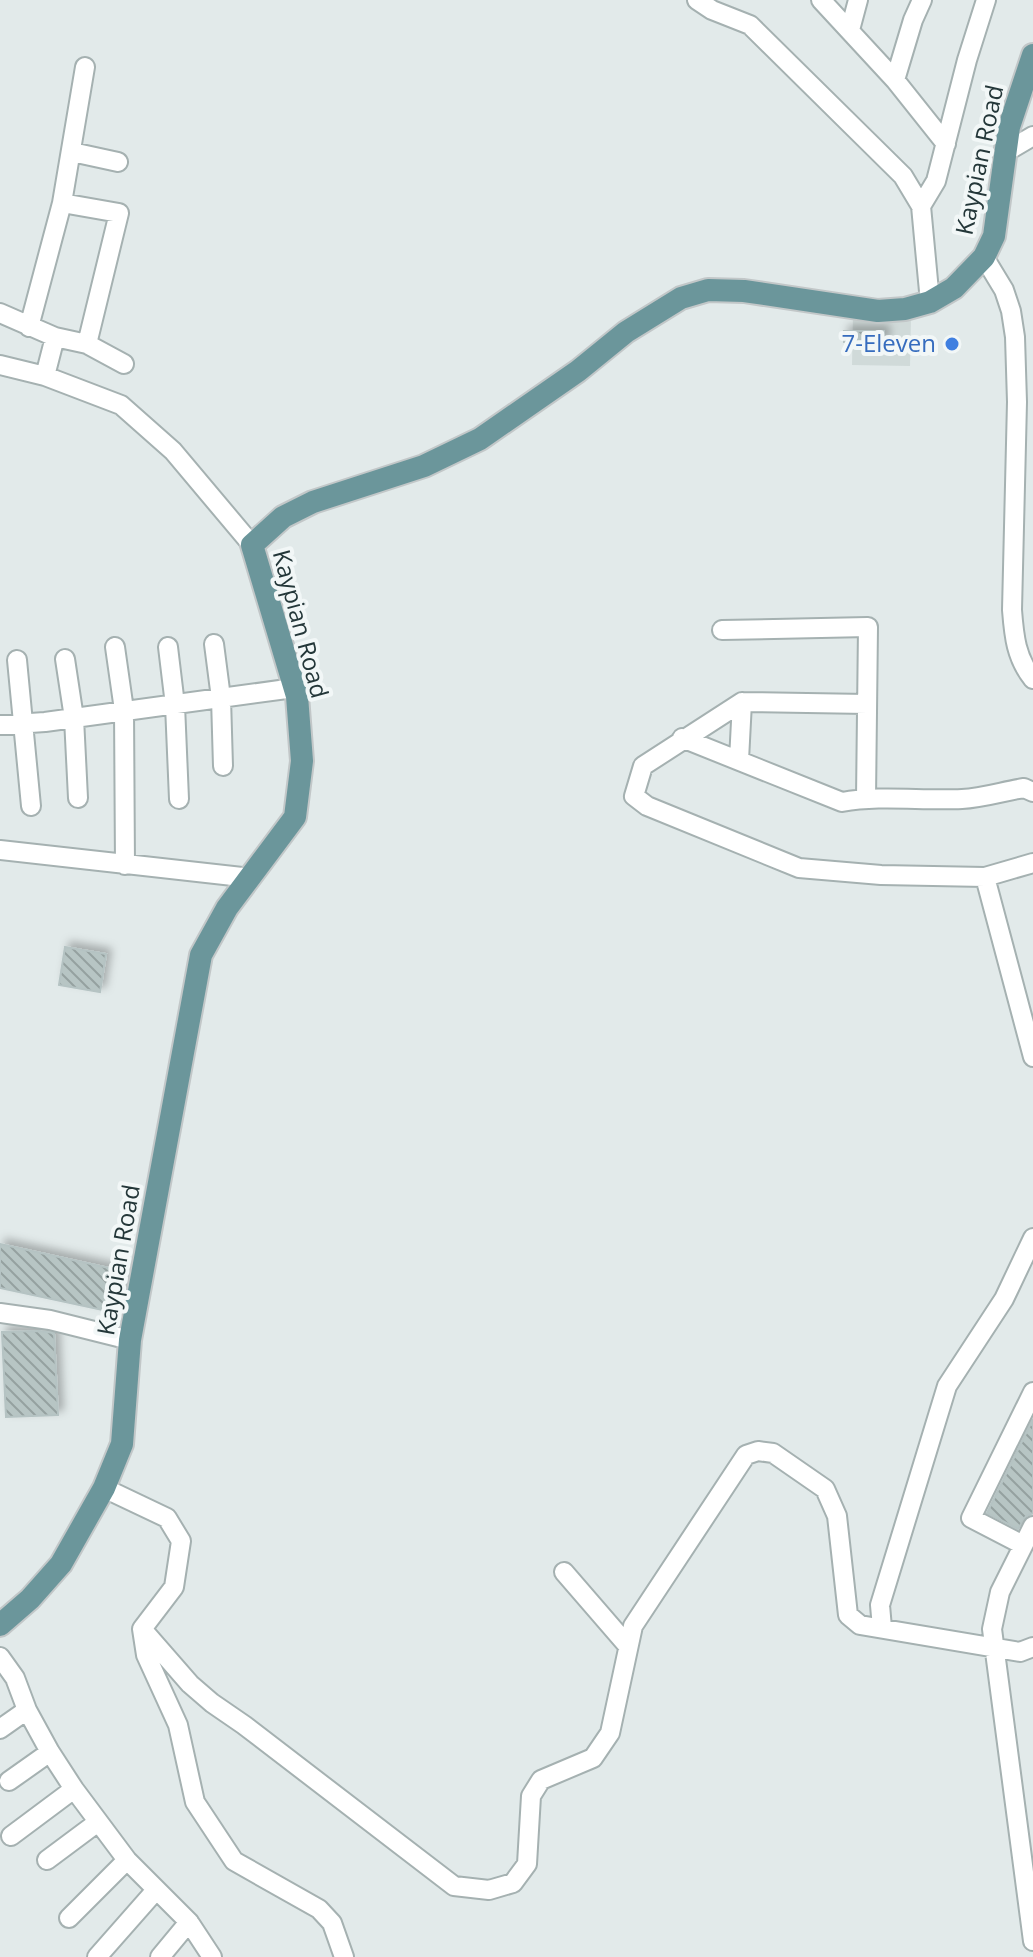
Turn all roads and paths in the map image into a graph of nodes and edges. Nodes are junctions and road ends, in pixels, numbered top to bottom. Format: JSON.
{"nodes":[{"id":1,"x":697,"y":0,"type":"edge"},
{"id":2,"x":821,"y":0,"type":"edge"},
{"id":3,"x":858,"y":0,"type":"edge"},
{"id":4,"x":922,"y":0,"type":"edge"},
{"id":5,"x":986,"y":0,"type":"edge"},
{"id":6,"x":850,"y":30,"type":"junction"},
{"id":7,"x":1033,"y":55,"type":"edge"},
{"id":8,"x":85,"y":67,"type":"dead end"},
{"id":9,"x":895,"y":80,"type":"junction"},
{"id":10,"x":1033,"y":136,"type":"edge"},
{"id":11,"x":946,"y":144,"type":"junction"},
{"id":12,"x":72,"y":152,"type":"junction"},
{"id":13,"x":1006,"y":152,"type":"junction"},
{"id":14,"x":118,"y":162,"type":"dead end"},
{"id":15,"x":62,"y":203,"type":"junction"},
{"id":16,"x":921,"y":206,"type":"junction"},
{"id":17,"x":984,"y":257,"type":"junction"},
{"id":18,"x":930,"y":302,"type":"junction"},
{"id":19,"x":0,"y":313,"type":"edge"},
{"id":20,"x":29,"y":327,"type":"junction"},
{"id":21,"x":55,"y":337,"type":"junction"},
{"id":22,"x":87,"y":344,"type":"junction"},
{"id":23,"x":124,"y":364,"type":"dead end"},
{"id":24,"x":0,"y":365,"type":"edge"},
{"id":25,"x":45,"y":376,"type":"junction"},
{"id":26,"x":252,"y":545,"type":"junction"},
{"id":27,"x":722,"y":630,"type":"dead end"},
{"id":28,"x":214,"y":644,"type":"dead end"},
{"id":29,"x":115,"y":647,"type":"dead end"},
{"id":30,"x":168,"y":647,"type":"dead end"},
{"id":31,"x":65,"y":659,"type":"dead end"},
{"id":32,"x":17,"y":660,"type":"dead end"},
{"id":33,"x":1033,"y":679,"type":"edge"},
{"id":34,"x":294,"y":688,"type":"junction"},
{"id":35,"x":221,"y":698,"type":"junction"},
{"id":36,"x":742,"y":702,"type":"junction"},
{"id":37,"x":867,"y":704,"type":"junction"},
{"id":38,"x":175,"y":705,"type":"junction"},
{"id":39,"x":124,"y":710,"type":"junction"},
{"id":40,"x":74,"y":718,"type":"junction"},
{"id":41,"x":24,"y":724,"type":"junction"},
{"id":42,"x":0,"y":725,"type":"edge"},
{"id":43,"x":682,"y":738,"type":"junction"},
{"id":44,"x":739,"y":760,"type":"junction"},
{"id":45,"x":223,"y":766,"type":"dead end"},
{"id":46,"x":1033,"y":792,"type":"edge"},
{"id":47,"x":78,"y":798,"type":"dead end"},
{"id":48,"x":866,"y":798,"type":"junction"},
{"id":49,"x":179,"y":799,"type":"dead end"},
{"id":50,"x":31,"y":806,"type":"dead end"},
{"id":51,"x":0,"y":850,"type":"edge"},
{"id":52,"x":1033,"y":863,"type":"edge"},
{"id":53,"x":125,"y":865,"type":"junction"},
{"id":54,"x":985,"y":877,"type":"junction"},
{"id":55,"x":251,"y":878,"type":"junction"},
{"id":56,"x":1033,"y":1057,"type":"edge"},
{"id":57,"x":1033,"y":1238,"type":"edge"},
{"id":58,"x":0,"y":1313,"type":"edge"},
{"id":59,"x":22,"y":1318,"type":"junction"},
{"id":60,"x":0,"y":1326,"type":"edge"},
{"id":61,"x":130,"y":1340,"type":"junction"},
{"id":62,"x":1033,"y":1392,"type":"edge"},
{"id":63,"x":104,"y":1488,"type":"junction"},
{"id":64,"x":1033,"y":1526,"type":"edge"},
{"id":65,"x":1023,"y":1545,"type":"junction"},
{"id":66,"x":564,"y":1572,"type":"dead end"},
{"id":67,"x":0,"y":1625,"type":"edge"},
{"id":68,"x":882,"y":1628,"type":"junction"},
{"id":69,"x":142,"y":1629,"type":"junction"},
{"id":70,"x":628,"y":1646,"type":"junction"},
{"id":71,"x":1033,"y":1647,"type":"edge"},
{"id":72,"x":993,"y":1648,"type":"junction"},
{"id":73,"x":0,"y":1657,"type":"edge"},
{"id":74,"x":27,"y":1710,"type":"junction"},
{"id":75,"x":0,"y":1729,"type":"edge"},
{"id":76,"x":50,"y":1752,"type":"junction"},
{"id":77,"x":9,"y":1781,"type":"dead end"},
{"id":78,"x":74,"y":1789,"type":"junction"},
{"id":79,"x":98,"y":1822,"type":"junction"},
{"id":80,"x":11,"y":1836,"type":"dead end"},
{"id":81,"x":47,"y":1860,"type":"dead end"},
{"id":82,"x":127,"y":1860,"type":"junction"},
{"id":83,"x":156,"y":1890,"type":"junction"},
{"id":84,"x":69,"y":1918,"type":"dead end"},
{"id":85,"x":189,"y":1922,"type":"junction"},
{"id":86,"x":1032,"y":1932,"type":"edge"},
{"id":87,"x":1033,"y":1941,"type":"edge"},
{"id":88,"x":97,"y":1957,"type":"edge"},
{"id":89,"x":160,"y":1957,"type":"edge"},
{"id":90,"x":212,"y":1957,"type":"edge"},
{"id":91,"x":344,"y":1957,"type":"edge"}],
"edges":[{"from":1,"to":16,"type":"street"},
{"from":2,"to":6,"type":"street"},
{"from":3,"to":6,"type":"street"},
{"from":4,"to":9,"type":"street"},
{"from":5,"to":11,"type":"street"},
{"from":6,"to":9,"type":"street"},
{"from":7,"to":13,"type":"main road","name":"Kaypian Road"},
{"from":8,"to":12,"type":"street"},
{"from":9,"to":11,"type":"street"},
{"from":10,"to":13,"type":"street"},
{"from":11,"to":16,"type":"street"},
{"from":12,"to":14,"type":"street"},
{"from":12,"to":15,"type":"street"},
{"from":13,"to":17,"type":"main road","name":"Kaypian Road"},
{"from":15,"to":20,"type":"street"},
{"from":15,"to":22,"type":"street"},
{"from":16,"to":18,"type":"street"},
{"from":17,"to":18,"type":"main road","name":"Kaypian Road"},
{"from":17,"to":33,"type":"street"},
{"from":18,"to":26,"type":"main road","name":"Kaypian Road"},
{"from":19,"to":20,"type":"street"},
{"from":20,"to":21,"type":"street"},
{"from":21,"to":22,"type":"street"},
{"from":21,"to":25,"type":"street"},
{"from":22,"to":23,"type":"street"},
{"from":24,"to":25,"type":"street"},
{"from":25,"to":26,"type":"street"},
{"from":26,"to":34,"type":"main road","name":"Kaypian Road"},
{"from":27,"to":37,"type":"street"},
{"from":28,"to":35,"type":"street"},
{"from":29,"to":39,"type":"street"},
{"from":30,"to":38,"type":"street"},
{"from":31,"to":40,"type":"street"},
{"from":32,"to":41,"type":"street"},
{"from":34,"to":35,"type":"street"},
{"from":34,"to":55,"type":"main road","name":"Kaypian Road"},
{"from":35,"to":38,"type":"street"},
{"from":35,"to":45,"type":"street"},
{"from":36,"to":37,"type":"street"},
{"from":36,"to":43,"type":"street"},
{"from":36,"to":44,"type":"street"},
{"from":37,"to":48,"type":"street"},
{"from":38,"to":39,"type":"street"},
{"from":38,"to":49,"type":"street"},
{"from":39,"to":40,"type":"street"},
{"from":39,"to":53,"type":"street"},
{"from":40,"to":41,"type":"street"},
{"from":40,"to":47,"type":"street"},
{"from":41,"to":42,"type":"street"},
{"from":41,"to":50,"type":"street"},
{"from":43,"to":44,"type":"street"},
{"from":43,"to":54,"type":"street"},
{"from":44,"to":48,"type":"street"},
{"from":46,"to":48,"type":"street"},
{"from":51,"to":53,"type":"street"},
{"from":52,"to":54,"type":"street"},
{"from":53,"to":55,"type":"street"},
{"from":54,"to":56,"type":"street"},
{"from":55,"to":61,"type":"main road","name":"Kaypian Road"},
{"from":57,"to":68,"type":"street"},
{"from":58,"to":59,"type":"street"},
{"from":59,"to":60,"type":"street"},
{"from":59,"to":61,"type":"street"},
{"from":61,"to":63,"type":"main road","name":"Kaypian Road"},
{"from":62,"to":65,"type":"street"},
{"from":63,"to":67,"type":"main road","name":"Kaypian Road"},
{"from":63,"to":69,"type":"street"},
{"from":64,"to":65,"type":"street"},
{"from":65,"to":72,"type":"street"},
{"from":66,"to":70,"type":"street"},
{"from":68,"to":70,"type":"street"},
{"from":68,"to":72,"type":"street"},
{"from":69,"to":70,"type":"street"},
{"from":69,"to":91,"type":"street"},
{"from":71,"to":72,"type":"street"},
{"from":72,"to":86,"type":"street"},
{"from":73,"to":74,"type":"street"},
{"from":74,"to":75,"type":"street"},
{"from":74,"to":76,"type":"street"},
{"from":76,"to":77,"type":"street"},
{"from":76,"to":78,"type":"street"},
{"from":78,"to":79,"type":"street"},
{"from":78,"to":80,"type":"street"},
{"from":79,"to":81,"type":"street"},
{"from":79,"to":82,"type":"street"},
{"from":82,"to":83,"type":"street"},
{"from":82,"to":84,"type":"street"},
{"from":83,"to":85,"type":"street"},
{"from":83,"to":88,"type":"street"},
{"from":85,"to":89,"type":"street"},
{"from":85,"to":90,"type":"street"},
{"from":86,"to":87,"type":"street"}]}
